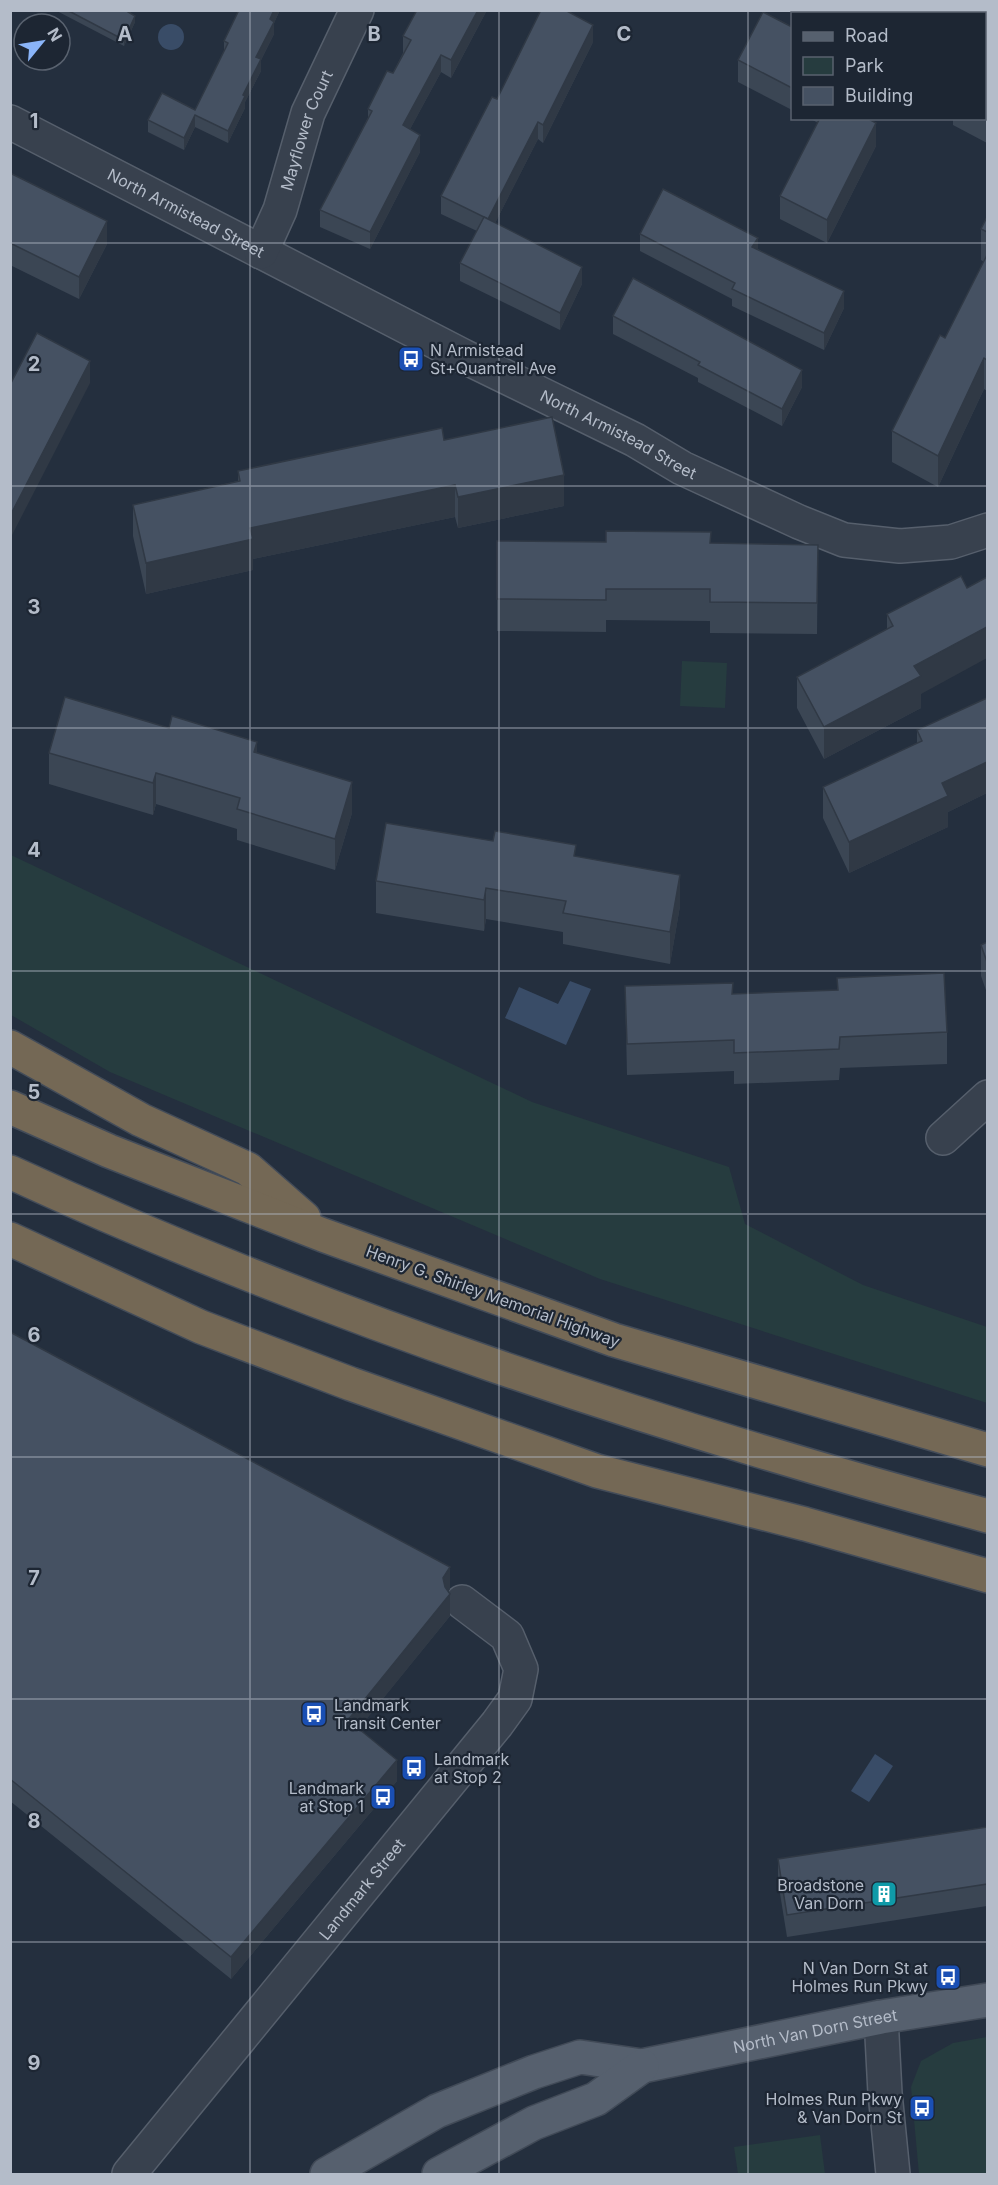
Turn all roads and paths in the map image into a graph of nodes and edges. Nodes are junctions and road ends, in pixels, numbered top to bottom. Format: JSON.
{"nodes":[{"id":1,"x":357,"y":10,"type":"edge"},
{"id":2,"x":10,"y":122,"type":"edge"},
{"id":3,"x":261,"y":252,"type":"junction"},
{"id":4,"x":987,"y":530,"type":"edge"},
{"id":5,"x":10,"y":1047,"type":"edge"},
{"id":6,"x":987,"y":1097,"type":"edge"},
{"id":7,"x":10,"y":1107,"type":"edge"},
{"id":8,"x":943,"y":1138,"type":"dead end"},
{"id":9,"x":10,"y":1172,"type":"edge"},
{"id":10,"x":323,"y":1235,"type":"junction"},
{"id":11,"x":10,"y":1239,"type":"edge"},
{"id":12,"x":10,"y":1245,"type":"edge"},
{"id":13,"x":127,"y":1293,"type":"junction"},
{"id":14,"x":987,"y":1450,"type":"edge"},
{"id":15,"x":987,"y":1516,"type":"edge"},
{"id":16,"x":987,"y":1576,"type":"edge"},
{"id":17,"x":462,"y":1602,"type":"dead end"},
{"id":18,"x":987,"y":2000,"type":"edge"},
{"id":19,"x":881,"y":2017,"type":"junction"},
{"id":20,"x":642,"y":2066,"type":"junction"},
{"id":21,"x":129,"y":2175,"type":"edge"},
{"id":22,"x":327,"y":2175,"type":"edge"},
{"id":23,"x":439,"y":2175,"type":"edge"},
{"id":24,"x":893,"y":2175,"type":"edge"}],
"edges":[{"from":1,"to":3,"type":"street","name":"Mayflower Court"},
{"from":2,"to":3,"type":"street","name":"North Armistead Street"},
{"from":3,"to":4,"type":"street","name":"North Armistead Street"},
{"from":5,"to":10,"type":"highway"},
{"from":6,"to":8,"type":"street"},
{"from":7,"to":10,"type":"highway","name":"Henry G. Shirley Memorial Highway"},
{"from":9,"to":15,"type":"highway"},
{"from":10,"to":14,"type":"highway","name":"Henry G. Shirley Memorial Highway"},
{"from":11,"to":13,"type":"highway"},
{"from":12,"to":13,"type":"highway"},
{"from":13,"to":16,"type":"highway"},
{"from":17,"to":21,"type":"street","name":"Landmark Street"},
{"from":18,"to":19,"type":"main road","name":"North Van Dorn Street"},
{"from":19,"to":20,"type":"main road","name":"North Van Dorn Street"},
{"from":19,"to":24,"type":"street"},
{"from":20,"to":22,"type":"main road","name":"North Van Dorn Street"},
{"from":20,"to":23,"type":"main road","name":"North Van Dorn Street"}]}
